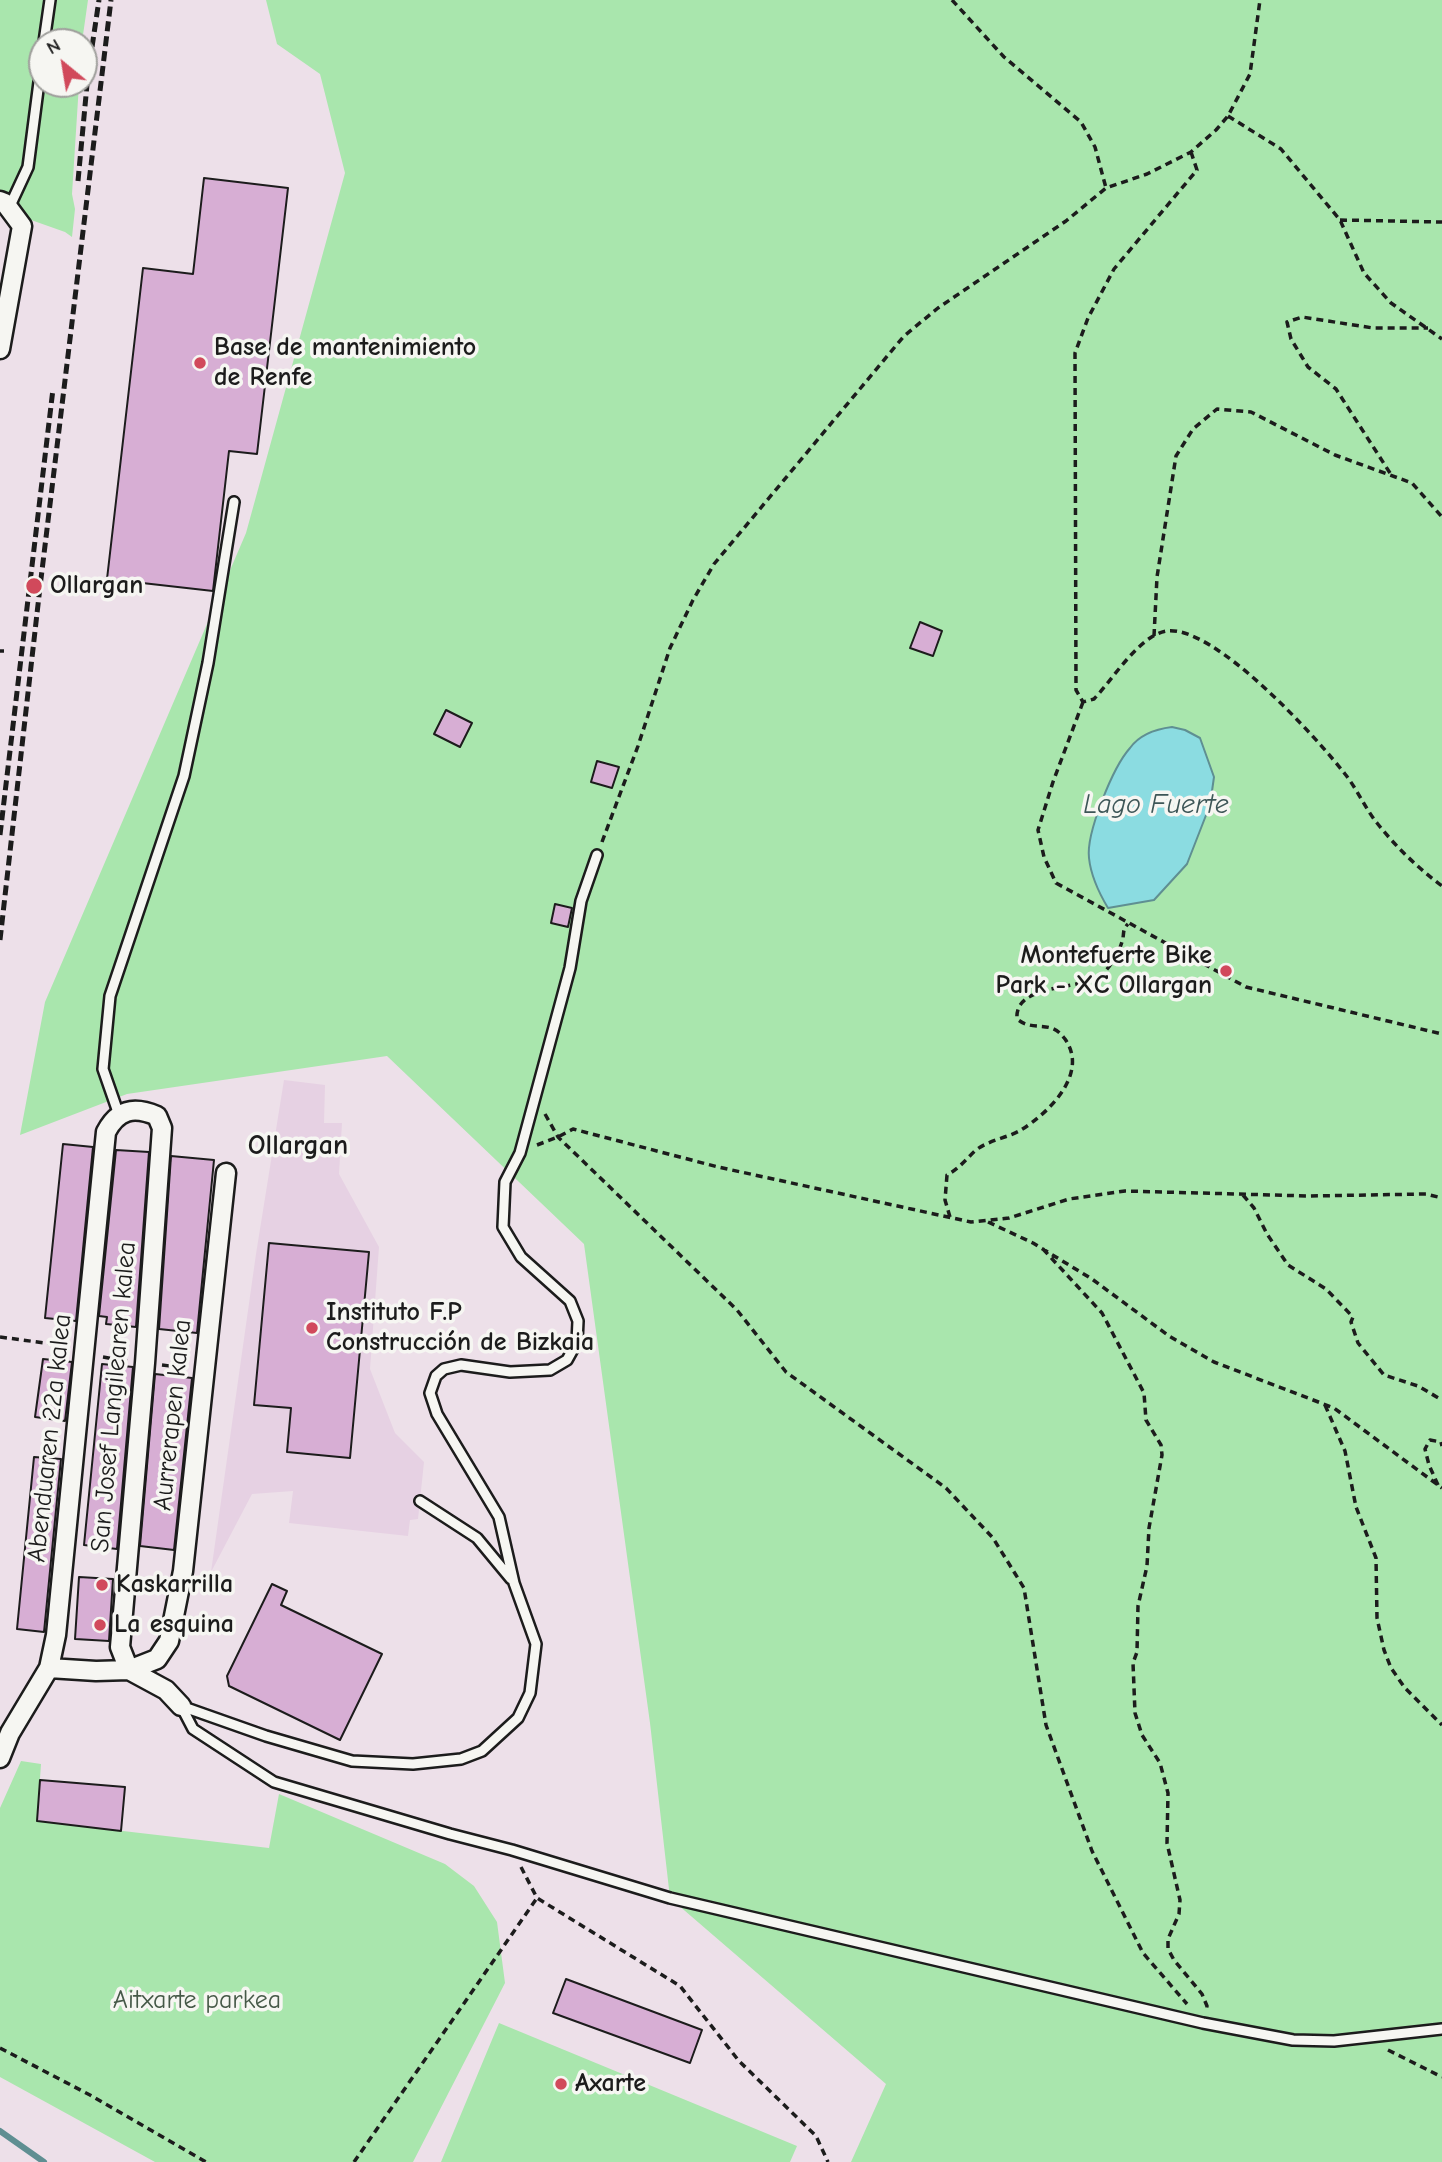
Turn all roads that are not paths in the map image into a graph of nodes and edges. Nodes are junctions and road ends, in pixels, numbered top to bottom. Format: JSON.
{"nodes":[{"id":1,"x":50,"y":0,"type":"edge"},
{"id":2,"x":46,"y":28,"type":"edge"},
{"id":3,"x":37,"y":98,"type":"edge"},
{"id":4,"x":5,"y":204,"type":"edge"},
{"id":5,"x":0,"y":349,"type":"edge"},
{"id":6,"x":234,"y":502,"type":"dead end"},
{"id":7,"x":597,"y":855,"type":"road end"},
{"id":8,"x":119,"y":1115,"type":"junction"},
{"id":9,"x":226,"y":1172,"type":"dead end"},
{"id":10,"x":420,"y":1501,"type":"dead end"},
{"id":11,"x":514,"y":1583,"type":"junction"},
{"id":12,"x":49,"y":1668,"type":"junction"},
{"id":13,"x":129,"y":1670,"type":"junction"},
{"id":14,"x":181,"y":1706,"type":"junction"},
{"id":15,"x":0,"y":1758,"type":"edge"},
{"id":16,"x":1442,"y":2029,"type":"edge"}],
"edges":[{"from":1,"to":2,"type":"lane"},
{"from":3,"to":4,"type":"lane"},
{"from":4,"to":5,"type":"street"},
{"from":6,"to":8,"type":"lane"},
{"from":7,"to":11,"type":"lane"},
{"from":8,"to":12,"type":"street","name":"Abenduaren 22a kalea"},
{"from":8,"to":13,"type":"street","name":"San Josef Langilearen kalea"},
{"from":9,"to":13,"type":"street","name":"Aurrerapen kalea"},
{"from":10,"to":11,"type":"lane"},
{"from":11,"to":14,"type":"lane"},
{"from":12,"to":13,"type":"street"},
{"from":12,"to":15,"type":"street","name":"Abenduaren 22a kalea"},
{"from":13,"to":14,"type":"street"},
{"from":14,"to":16,"type":"lane"}]}
